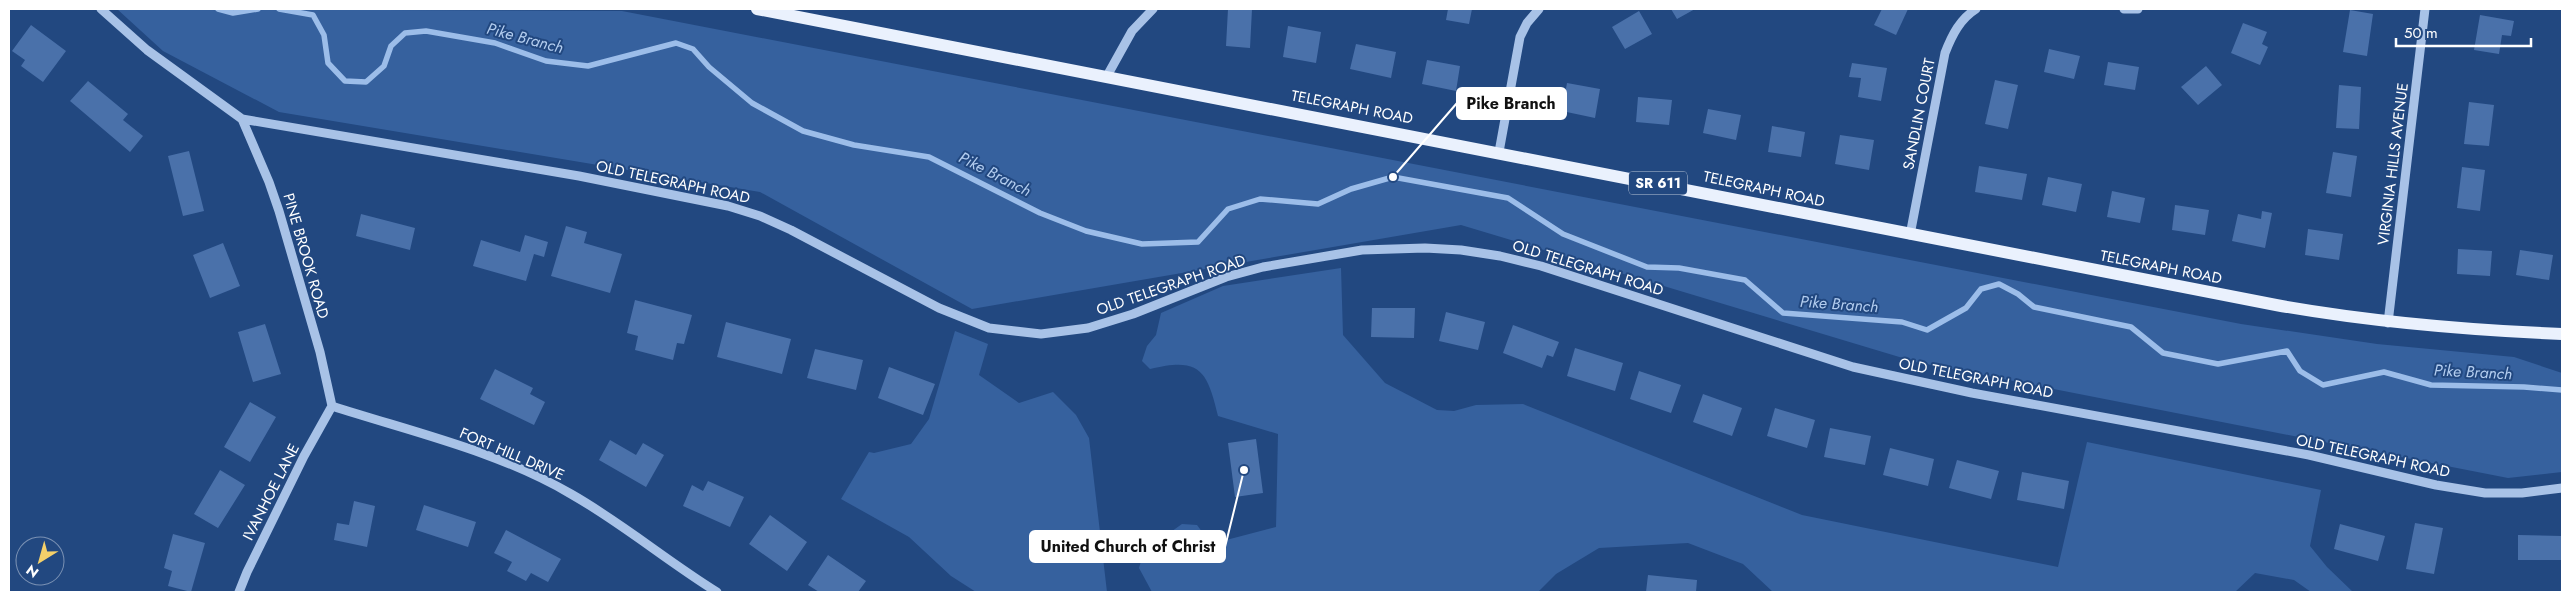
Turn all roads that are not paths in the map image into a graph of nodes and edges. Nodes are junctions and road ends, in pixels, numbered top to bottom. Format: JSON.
{"nodes":[{"id":1,"x":101,"y":9,"type":"edge"},
{"id":2,"x":757,"y":9,"type":"edge"},
{"id":3,"x":1153,"y":9,"type":"edge"},
{"id":4,"x":1539,"y":9,"type":"edge"},
{"id":5,"x":1976,"y":9,"type":"edge"},
{"id":6,"x":2124,"y":9,"type":"edge"},
{"id":7,"x":2138,"y":9,"type":"edge"},
{"id":8,"x":2425,"y":9,"type":"edge"},
{"id":9,"x":802,"y":13,"type":"edge"},
{"id":10,"x":1107,"y":76,"type":"junction"},
{"id":11,"x":242,"y":119,"type":"junction"},
{"id":12,"x":1499,"y":152,"type":"junction"},
{"id":13,"x":1910,"y":235,"type":"junction"},
{"id":14,"x":2388,"y":323,"type":"junction"},
{"id":15,"x":2562,"y":334,"type":"edge"},
{"id":16,"x":332,"y":406,"type":"junction"},
{"id":17,"x":2562,"y":488,"type":"edge"},
{"id":18,"x":239,"y":592,"type":"edge"},
{"id":19,"x":716,"y":592,"type":"edge"}],
"edges":[{"from":1,"to":11,"type":"street","name":"OLD TELEGRAPH ROAD"},
{"from":2,"to":9,"type":"main road","name":"TELEGRAPH ROAD","number":"SR 611"},
{"from":3,"to":10,"type":"street"},
{"from":4,"to":12,"type":"street"},
{"from":5,"to":13,"type":"street","name":"SANDLIN COURT"},
{"from":6,"to":7,"type":"street"},
{"from":8,"to":14,"type":"street","name":"VIRGINIA HILLS AVENUE"},
{"from":9,"to":10,"type":"main road","name":"TELEGRAPH ROAD","number":"SR 611"},
{"from":10,"to":12,"type":"main road","name":"TELEGRAPH ROAD","number":"SR 611"},
{"from":11,"to":16,"type":"street","name":"PINE BROOK ROAD"},
{"from":11,"to":17,"type":"street","name":"OLD TELEGRAPH ROAD"},
{"from":12,"to":13,"type":"main road","name":"TELEGRAPH ROAD","number":"SR 611"},
{"from":13,"to":14,"type":"main road","name":"TELEGRAPH ROAD","number":"SR 611"},
{"from":14,"to":15,"type":"main road","name":"TELEGRAPH ROAD","number":"SR 611"},
{"from":16,"to":18,"type":"street","name":"IVANHOE LANE"},
{"from":16,"to":19,"type":"street","name":"FORT HILL DRIVE"}]}
